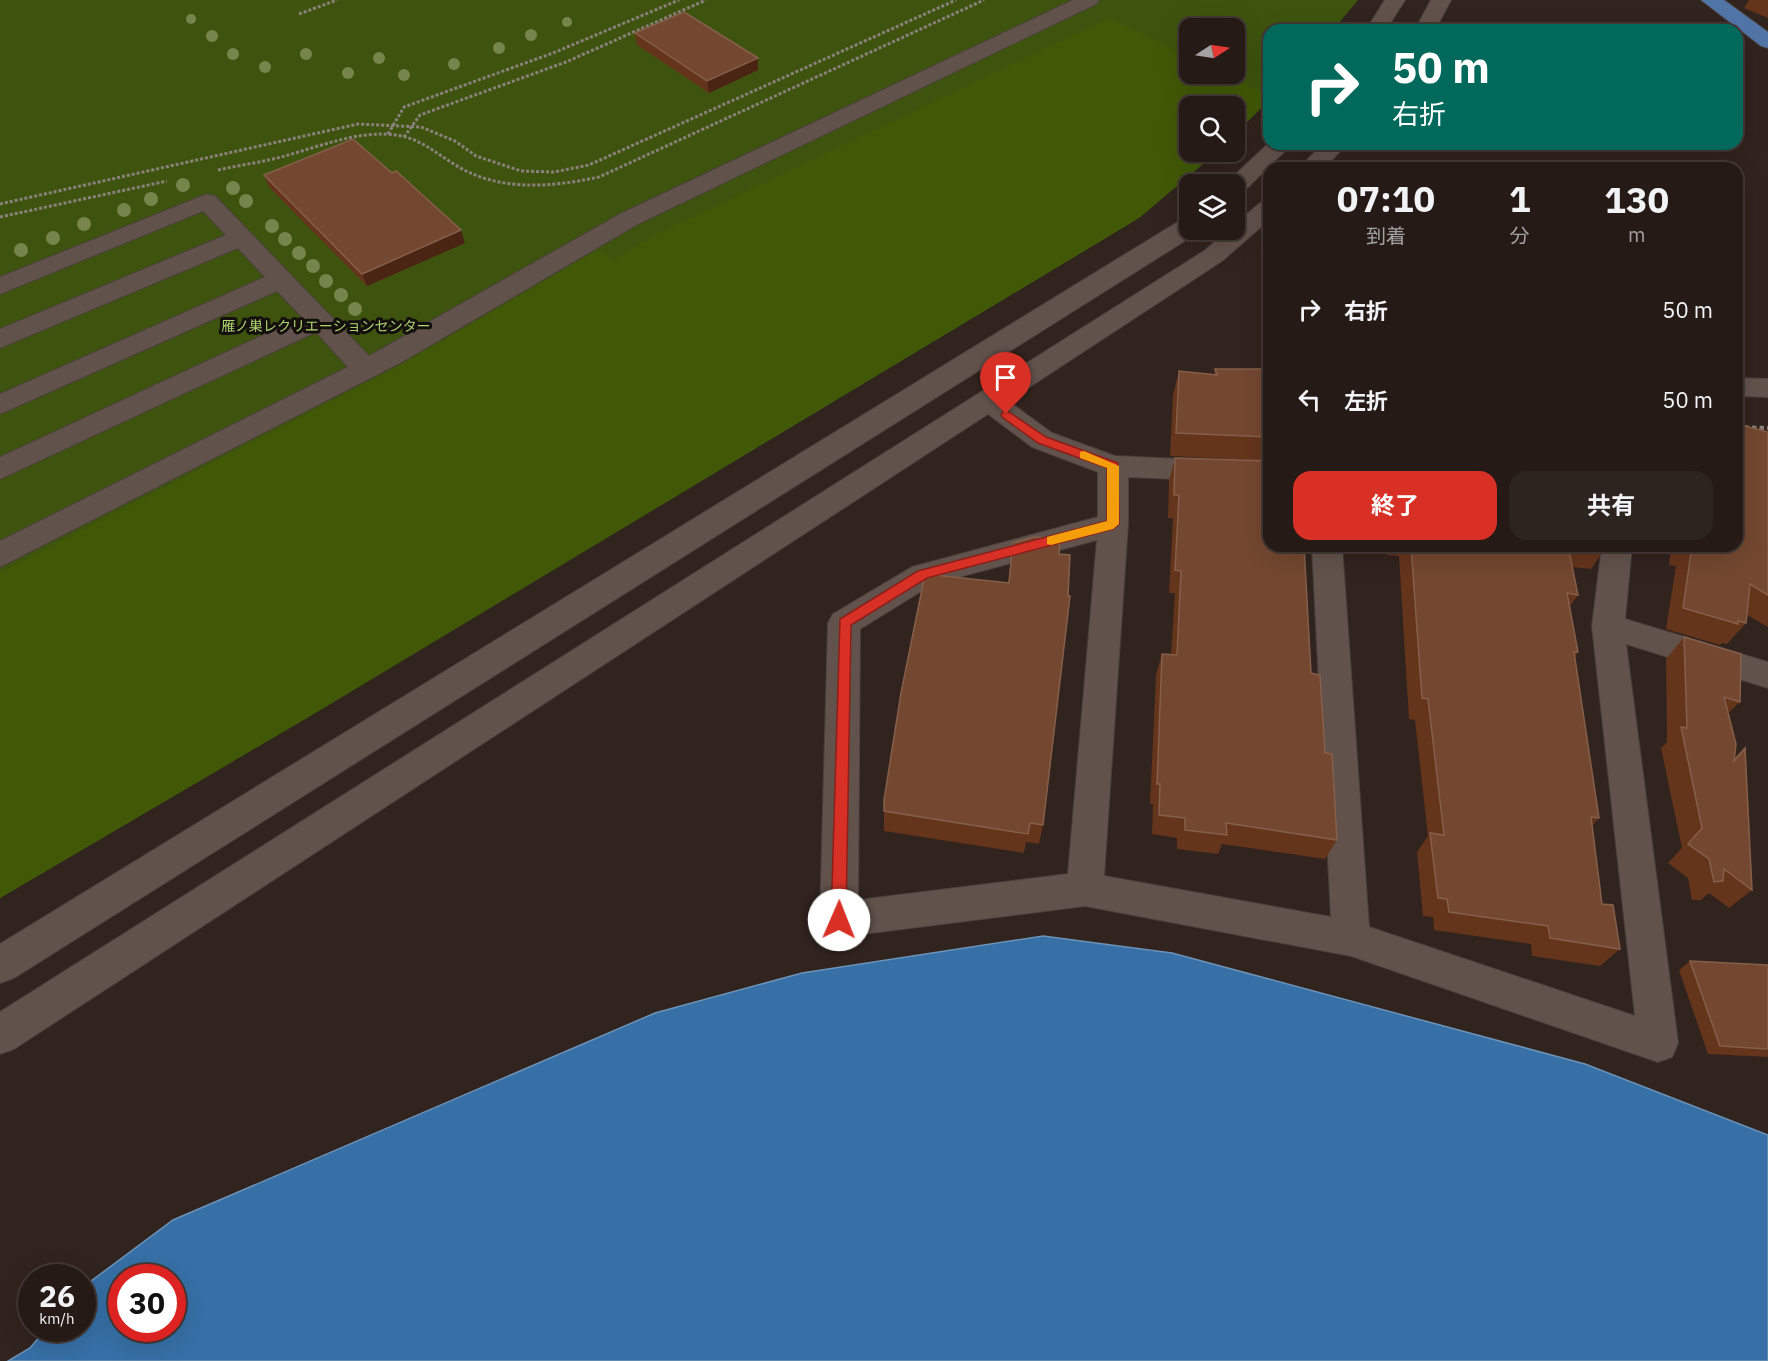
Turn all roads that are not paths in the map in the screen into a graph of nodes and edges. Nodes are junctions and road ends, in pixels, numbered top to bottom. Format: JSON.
{"nodes":[{"id":1,"x":1089,"y":0,"type":"edge"},
{"id":2,"x":1395,"y":0,"type":"edge"},
{"id":3,"x":1441,"y":0,"type":"edge"},
{"id":4,"x":1711,"y":0,"type":"edge"},
{"id":5,"x":1380,"y":24,"type":"edge"},
{"id":6,"x":1428,"y":24,"type":"edge"},
{"id":7,"x":1768,"y":42,"type":"edge"},
{"id":8,"x":1275,"y":150,"type":"edge"},
{"id":9,"x":1330,"y":150,"type":"edge"},
{"id":10,"x":1317,"y":162,"type":"edge"},
{"id":11,"x":1245,"y":178,"type":"edge"},
{"id":12,"x":1263,"y":213,"type":"edge"},
{"id":13,"x":1179,"y":233,"type":"edge"},
{"id":14,"x":241,"y":237,"type":"junction"},
{"id":15,"x":282,"y":279,"type":"junction"},
{"id":16,"x":0,"y":286,"type":"edge"},
{"id":17,"x":321,"y":319,"type":"junction"},
{"id":18,"x":0,"y":339,"type":"edge"},
{"id":19,"x":366,"y":369,"type":"junction"},
{"id":20,"x":1743,"y":387,"type":"edge"},
{"id":21,"x":1768,"y":388,"type":"edge"},
{"id":22,"x":989,"y":401,"type":"junction"},
{"id":23,"x":0,"y":405,"type":"edge"},
{"id":24,"x":1113,"y":466,"type":"junction"},
{"id":25,"x":0,"y":469,"type":"edge"},
{"id":26,"x":1263,"y":473,"type":"edge"},
{"id":27,"x":1113,"y":524,"type":"junction"},
{"id":28,"x":1327,"y":552,"type":"edge"},
{"id":29,"x":1616,"y":552,"type":"edge"},
{"id":30,"x":0,"y":555,"type":"edge"},
{"id":31,"x":1608,"y":626,"type":"junction"},
{"id":32,"x":1768,"y":675,"type":"edge"},
{"id":33,"x":1085,"y":889,"type":"junction"},
{"id":34,"x":1351,"y":938,"type":"junction"},
{"id":35,"x":0,"y":965,"type":"edge"},
{"id":36,"x":0,"y":1035,"type":"edge"}],
"edges":[{"from":1,"to":19,"type":"street"},
{"from":2,"to":5,"type":"street"},
{"from":3,"to":6,"type":"street"},
{"from":4,"to":7,"type":"main road"},
{"from":8,"to":11,"type":"street"},
{"from":9,"to":10,"type":"street"},
{"from":12,"to":22,"type":"street"},
{"from":13,"to":35,"type":"street"},
{"from":14,"to":15,"type":"street"},
{"from":14,"to":16,"type":"street"},
{"from":14,"to":18,"type":"street"},
{"from":15,"to":17,"type":"street"},
{"from":15,"to":23,"type":"street"},
{"from":17,"to":19,"type":"street"},
{"from":17,"to":25,"type":"street"},
{"from":19,"to":30,"type":"street"},
{"from":20,"to":21,"type":"street"},
{"from":22,"to":24,"type":"street"},
{"from":22,"to":36,"type":"street"},
{"from":24,"to":26,"type":"street"},
{"from":24,"to":27,"type":"street"},
{"from":27,"to":33,"type":"street"},
{"from":27,"to":33,"type":"street"},
{"from":28,"to":34,"type":"street"},
{"from":29,"to":31,"type":"street"},
{"from":31,"to":32,"type":"street"},
{"from":31,"to":34,"type":"street"},
{"from":33,"to":34,"type":"street"}]}
